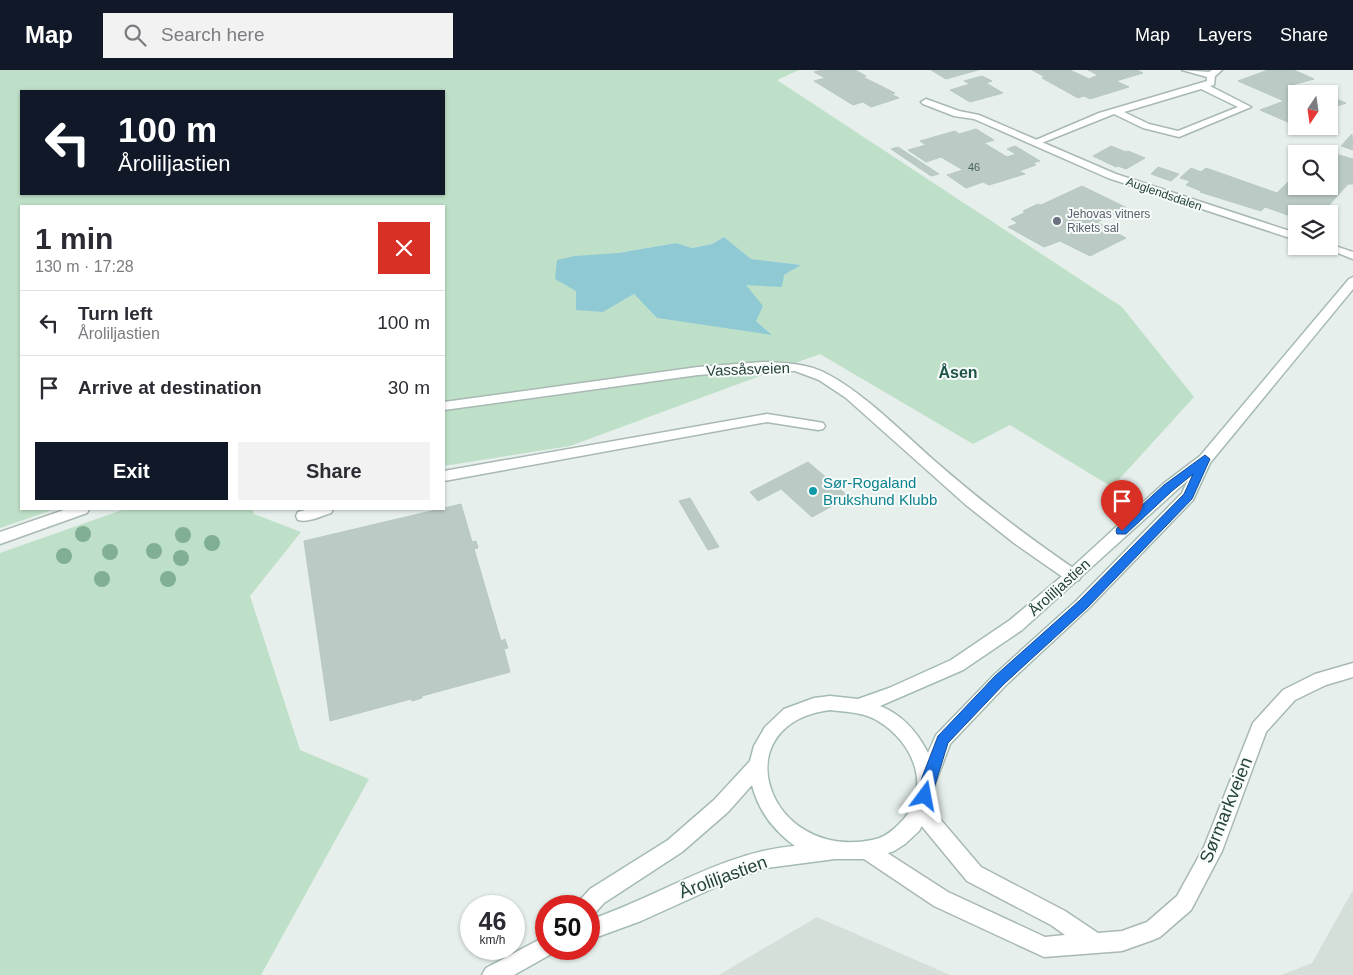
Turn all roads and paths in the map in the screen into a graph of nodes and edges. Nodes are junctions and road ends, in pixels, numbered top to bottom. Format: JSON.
{"nodes":[{"id":1,"x":1186,"y":70,"type":"edge"},
{"id":2,"x":1215,"y":73,"type":"edge"},
{"id":3,"x":1202,"y":86,"type":"junction"},
{"id":4,"x":926,"y":102,"type":"dead end"},
{"id":5,"x":1117,"y":112,"type":"junction"},
{"id":6,"x":1036,"y":142,"type":"junction"},
{"id":7,"x":1288,"y":234,"type":"edge"},
{"id":8,"x":1338,"y":251,"type":"edge"},
{"id":9,"x":1353,"y":256,"type":"edge"},
{"id":10,"x":1353,"y":281,"type":"edge"},
{"id":11,"x":445,"y":406,"type":"edge"},
{"id":12,"x":818,"y":426,"type":"dead end"},
{"id":13,"x":1205,"y":459,"type":"junction"},
{"id":14,"x":445,"y":476,"type":"edge"},
{"id":15,"x":79,"y":510,"type":"edge"},
{"id":16,"x":323,"y":510,"type":"edge"},
{"id":17,"x":303,"y":516,"type":"dead end"},
{"id":18,"x":0,"y":538,"type":"edge"},
{"id":19,"x":1073,"y":576,"type":"junction"},
{"id":20,"x":1351,"y":670,"type":"edge"},
{"id":21,"x":859,"y":706,"type":"junction"},
{"id":22,"x":757,"y":766,"type":"junction"},
{"id":23,"x":928,"y":780,"type":"junction"},
{"id":24,"x":922,"y":812,"type":"junction"},
{"id":25,"x":837,"y":851,"type":"junction"},
{"id":26,"x":868,"y":851,"type":"junction"},
{"id":27,"x":600,"y":896,"type":"edge"},
{"id":28,"x":600,"y":927,"type":"edge"},
{"id":29,"x":1095,"y":943,"type":"junction"},
{"id":30,"x":535,"y":952,"type":"edge"},
{"id":31,"x":493,"y":975,"type":"edge"}],
"edges":[{"from":1,"to":2,"type":"main road"},
{"from":2,"to":3,"type":"main road"},
{"from":3,"to":5,"type":"main road"},
{"from":3,"to":5,"type":"main road"},
{"from":4,"to":6,"type":"main road","name":"Auglendsdalen"},
{"from":5,"to":6,"type":"main road"},
{"from":6,"to":7,"type":"main road","name":"Auglendsdalen"},
{"from":8,"to":9,"type":"main road"},
{"from":10,"to":13,"type":"main road"},
{"from":11,"to":19,"type":"main road","name":"Vassåsveien"},
{"from":12,"to":14,"type":"main road"},
{"from":13,"to":19,"type":"main road","name":"Åroliljastien"},
{"from":13,"to":23,"type":"main road","name":"Åroliljastien"},
{"from":15,"to":18,"type":"main road"},
{"from":16,"to":17,"type":"main road"},
{"from":19,"to":21,"type":"main road","name":"Åroliljastien"},
{"from":20,"to":29,"type":"main road","name":"Sørmarkveien"},
{"from":21,"to":22,"type":"main road"},
{"from":21,"to":23,"type":"main road"},
{"from":22,"to":25,"type":"main road"},
{"from":22,"to":27,"type":"main road"},
{"from":23,"to":24,"type":"main road"},
{"from":24,"to":26,"type":"main road"},
{"from":24,"to":29,"type":"main road"},
{"from":25,"to":26,"type":"main road"},
{"from":25,"to":28,"type":"main road","name":"Åroliljastien"},
{"from":26,"to":29,"type":"main road","name":"Sørmarkveien"},
{"from":30,"to":31,"type":"main road"}]}
